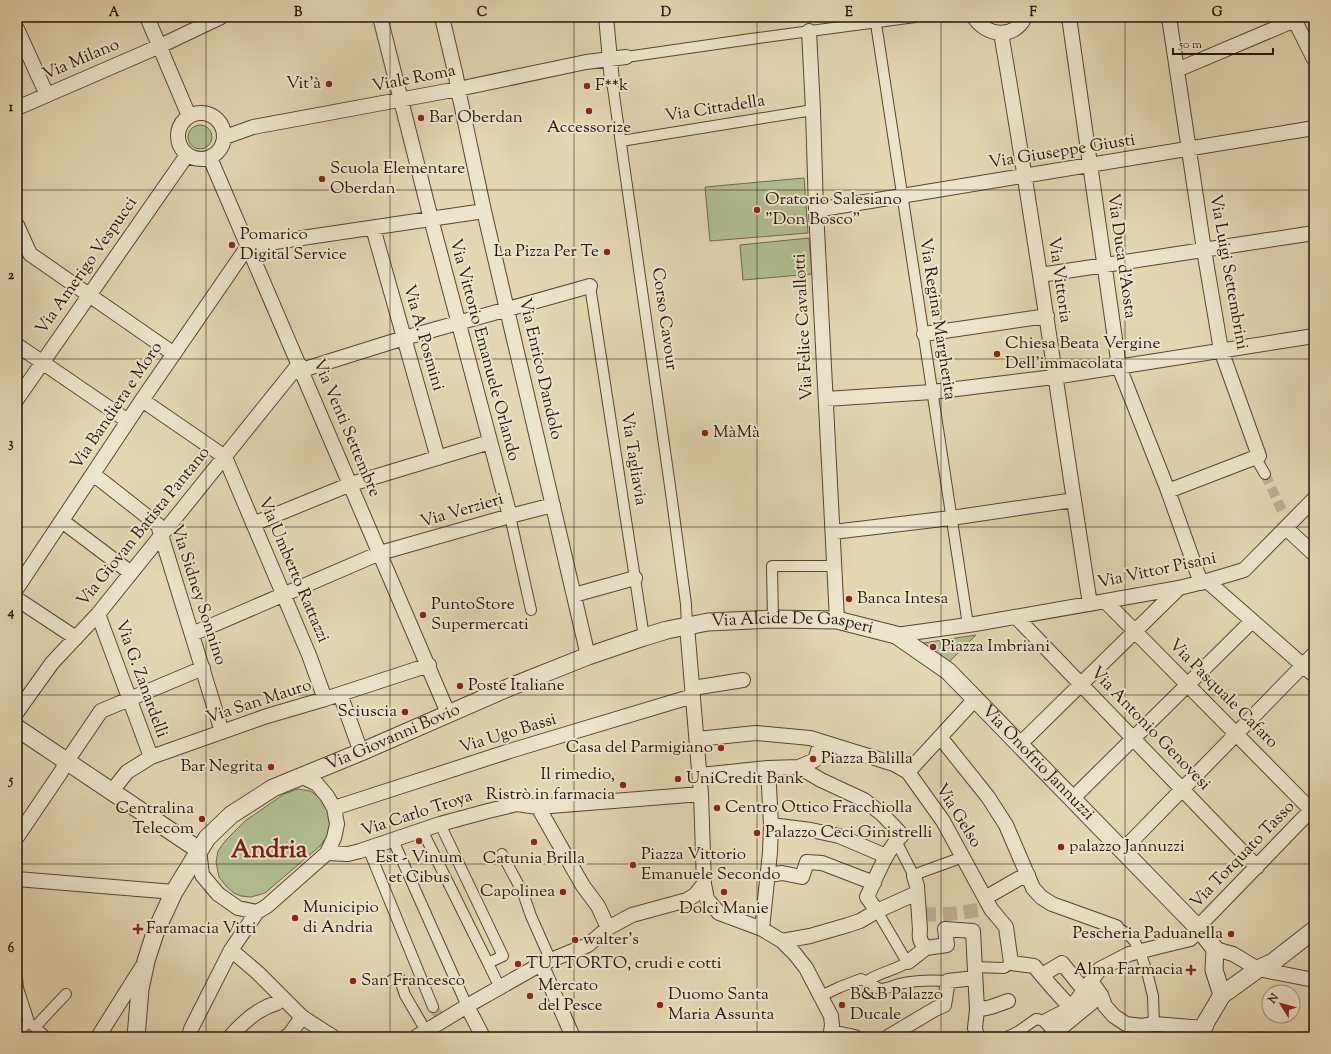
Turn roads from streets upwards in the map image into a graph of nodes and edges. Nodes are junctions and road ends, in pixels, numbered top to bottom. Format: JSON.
{"nodes":[{"id":1,"x":147,"y":17,"type":"edge"},
{"id":2,"x":221,"y":17,"type":"edge"},
{"id":3,"x":380,"y":17,"type":"edge"},
{"id":4,"x":442,"y":17,"type":"edge"},
{"id":5,"x":606,"y":17,"type":"edge"},
{"id":6,"x":915,"y":17,"type":"edge"},
{"id":7,"x":974,"y":17,"type":"edge"},
{"id":8,"x":1025,"y":17,"type":"edge"},
{"id":9,"x":1068,"y":17,"type":"edge"},
{"id":10,"x":1169,"y":17,"type":"edge"},
{"id":11,"x":1294,"y":19,"type":"edge"},
{"id":12,"x":875,"y":20,"type":"edge"},
{"id":13,"x":17,"y":29,"type":"edge"},
{"id":14,"x":810,"y":31,"type":"junction"},
{"id":15,"x":1001,"y":33,"type":"junction"},
{"id":16,"x":160,"y":46,"type":"junction"},
{"id":17,"x":626,"y":57,"type":"joint"},
{"id":18,"x":611,"y":59,"type":"junction"},
{"id":19,"x":1314,"y":59,"type":"edge"},
{"id":20,"x":1177,"y":70,"type":"junction"},
{"id":21,"x":612,"y":81,"type":"joint"},
{"id":22,"x":458,"y":89,"type":"junction"},
{"id":23,"x":47,"y":95,"type":"junction"},
{"id":24,"x":402,"y":100,"type":"junction"},
{"id":25,"x":17,"y":108,"type":"edge"},
{"id":26,"x":813,"y":110,"type":"junction"},
{"id":27,"x":189,"y":116,"type":"junction"},
{"id":28,"x":1314,"y":128,"type":"edge"},
{"id":29,"x":225,"y":137,"type":"junction"},
{"id":30,"x":621,"y":140,"type":"junction"},
{"id":31,"x":1190,"y":149,"type":"junction"},
{"id":32,"x":187,"y":155,"type":"junction"},
{"id":33,"x":210,"y":158,"type":"junction"},
{"id":34,"x":1090,"y":165,"type":"junction"},
{"id":35,"x":1025,"y":176,"type":"junction"},
{"id":36,"x":903,"y":196,"type":"junction"},
{"id":37,"x":816,"y":210,"type":"junction"},
{"id":38,"x":484,"y":211,"type":"junction"},
{"id":39,"x":431,"y":219,"type":"junction"},
{"id":40,"x":17,"y":225,"type":"edge"},
{"id":41,"x":373,"y":228,"type":"junction"},
{"id":42,"x":1314,"y":233,"type":"edge"},
{"id":43,"x":248,"y":246,"type":"junction"},
{"id":44,"x":1204,"y":250,"type":"junction"},
{"id":45,"x":1104,"y":265,"type":"junction"},
{"id":46,"x":1040,"y":275,"type":"junction"},
{"id":47,"x":590,"y":286,"type":"joint"},
{"id":48,"x":89,"y":295,"type":"junction"},
{"id":49,"x":507,"y":309,"type":"junction"},
{"id":50,"x":1046,"y":316,"type":"junction"},
{"id":51,"x":458,"y":323,"type":"junction"},
{"id":52,"x":924,"y":334,"type":"junction"},
{"id":53,"x":1314,"y":336,"type":"edge"},
{"id":54,"x":404,"y":338,"type":"junction"},
{"id":55,"x":17,"y":345,"type":"edge"},
{"id":56,"x":1221,"y":350,"type":"junction"},
{"id":57,"x":174,"y":354,"type":"junction"},
{"id":58,"x":42,"y":362,"type":"junction"},
{"id":59,"x":300,"y":367,"type":"junction"},
{"id":60,"x":1119,"y":367,"type":"junction"},
{"id":61,"x":1054,"y":377,"type":"junction"},
{"id":62,"x":932,"y":392,"type":"junction"},
{"id":63,"x":17,"y":399,"type":"edge"},
{"id":64,"x":826,"y":399,"type":"junction"},
{"id":65,"x":142,"y":400,"type":"junction"},
{"id":66,"x":128,"y":422,"type":"junction"},
{"id":67,"x":490,"y":442,"type":"junction"},
{"id":68,"x":225,"y":456,"type":"junction"},
{"id":69,"x":1255,"y":457,"type":"junction"},
{"id":70,"x":438,"y":458,"type":"junction"},
{"id":71,"x":93,"y":474,"type":"junction"},
{"id":72,"x":1265,"y":474,"type":"tunnel mouth"},
{"id":73,"x":350,"y":484,"type":"junction"},
{"id":74,"x":1168,"y":491,"type":"junction"},
{"id":75,"x":1314,"y":499,"type":"edge"},
{"id":76,"x":1074,"y":500,"type":"junction"},
{"id":77,"x":553,"y":505,"type":"junction"},
{"id":78,"x":510,"y":516,"type":"junction"},
{"id":79,"x":951,"y":518,"type":"junction"},
{"id":80,"x":62,"y":521,"type":"junction"},
{"id":81,"x":253,"y":524,"type":"junction"},
{"id":82,"x":1286,"y":528,"type":"junction"},
{"id":83,"x":833,"y":532,"type":"junction"},
{"id":84,"x":162,"y":535,"type":"junction"},
{"id":85,"x":380,"y":553,"type":"junction"},
{"id":86,"x":1314,"y":554,"type":"edge"},
{"id":87,"x":834,"y":566,"type":"junction"},
{"id":88,"x":131,"y":573,"type":"junction"},
{"id":89,"x":635,"y":578,"type":"junction"},
{"id":90,"x":1204,"y":582,"type":"junction"},
{"id":91,"x":17,"y":588,"type":"edge"},
{"id":92,"x":1179,"y":588,"type":"junction"},
{"id":93,"x":283,"y":595,"type":"junction"},
{"id":94,"x":574,"y":595,"type":"junction"},
{"id":95,"x":17,"y":599,"type":"edge"},
{"id":96,"x":1105,"y":601,"type":"junction"},
{"id":97,"x":1090,"y":604,"type":"junction"},
{"id":98,"x":531,"y":610,"type":"dead end"},
{"id":99,"x":98,"y":614,"type":"junction"},
{"id":100,"x":1016,"y":617,"type":"junction"},
{"id":101,"x":773,"y":619,"type":"junction"},
{"id":102,"x":837,"y":620,"type":"junction"},
{"id":103,"x":1252,"y":621,"type":"junction"},
{"id":104,"x":974,"y":624,"type":"junction"},
{"id":105,"x":687,"y":626,"type":"junction"},
{"id":106,"x":1135,"y":631,"type":"junction"},
{"id":107,"x":192,"y":634,"type":"junction"},
{"id":108,"x":896,"y":635,"type":"junction"},
{"id":109,"x":644,"y":637,"type":"junction"},
{"id":110,"x":76,"y":638,"type":"junction"},
{"id":111,"x":1314,"y":654,"type":"edge"},
{"id":112,"x":588,"y":656,"type":"junction"},
{"id":113,"x":429,"y":665,"type":"junction"},
{"id":114,"x":1302,"y":666,"type":"junction"},
{"id":115,"x":203,"y":668,"type":"junction"},
{"id":116,"x":1314,"y":675,"type":"edge"},
{"id":117,"x":743,"y":680,"type":"dead end"},
{"id":118,"x":1081,"y":684,"type":"junction"},
{"id":119,"x":1187,"y":684,"type":"junction"},
{"id":120,"x":693,"y":692,"type":"junction"},
{"id":121,"x":340,"y":694,"type":"junction"},
{"id":122,"x":129,"y":698,"type":"junction"},
{"id":123,"x":976,"y":698,"type":"junction"},
{"id":124,"x":325,"y":699,"type":"junction"},
{"id":125,"x":17,"y":712,"type":"edge"},
{"id":126,"x":448,"y":713,"type":"junction"},
{"id":127,"x":17,"y":728,"type":"edge"},
{"id":128,"x":222,"y":732,"type":"junction"},
{"id":129,"x":1237,"y":733,"type":"junction"},
{"id":130,"x":940,"y":737,"type":"junction"},
{"id":131,"x":1133,"y":738,"type":"junction"},
{"id":132,"x":697,"y":739,"type":"junction"},
{"id":133,"x":821,"y":742,"type":"junction"},
{"id":134,"x":1020,"y":744,"type":"junction"},
{"id":135,"x":361,"y":752,"type":"junction"},
{"id":136,"x":151,"y":757,"type":"junction"},
{"id":137,"x":66,"y":761,"type":"junction"},
{"id":138,"x":799,"y":767,"type":"junction"},
{"id":139,"x":771,"y":768,"type":"junction"},
{"id":140,"x":908,"y":772,"type":"junction"},
{"id":141,"x":700,"y":775,"type":"junction"},
{"id":142,"x":301,"y":776,"type":"junction"},
{"id":143,"x":1182,"y":789,"type":"junction"},
{"id":144,"x":112,"y":791,"type":"junction"},
{"id":145,"x":700,"y":794,"type":"junction"},
{"id":146,"x":1073,"y":798,"type":"junction"},
{"id":147,"x":538,"y":807,"type":"junction"},
{"id":148,"x":334,"y":808,"type":"junction"},
{"id":149,"x":1313,"y":810,"type":"edge"},
{"id":150,"x":440,"y":824,"type":"junction"},
{"id":151,"x":771,"y":825,"type":"junction"},
{"id":152,"x":422,"y":830,"type":"junction"},
{"id":153,"x":17,"y":837,"type":"edge"},
{"id":154,"x":899,"y":838,"type":"junction"},
{"id":155,"x":393,"y":840,"type":"junction"},
{"id":156,"x":368,"y":848,"type":"junction"},
{"id":157,"x":199,"y":850,"type":"junction"},
{"id":158,"x":1123,"y":850,"type":"junction"},
{"id":159,"x":327,"y":853,"type":"junction"},
{"id":160,"x":502,"y":854,"type":"dead end"},
{"id":161,"x":886,"y":856,"type":"junction"},
{"id":162,"x":963,"y":857,"type":"junction"},
{"id":163,"x":1257,"y":867,"type":"junction"},
{"id":164,"x":768,"y":874,"type":"junction"},
{"id":165,"x":1028,"y":875,"type":"junction"},
{"id":166,"x":914,"y":876,"type":"junction"},
{"id":167,"x":17,"y":879,"type":"edge"},
{"id":168,"x":874,"y":883,"type":"junction"},
{"id":169,"x":704,"y":884,"type":"junction"},
{"id":170,"x":174,"y":892,"type":"junction"},
{"id":171,"x":917,"y":893,"type":"junction"},
{"id":172,"x":987,"y":905,"type":"junction"},
{"id":173,"x":877,"y":911,"type":"junction"},
{"id":174,"x":257,"y":912,"type":"junction"},
{"id":175,"x":1116,"y":927,"type":"joint"},
{"id":176,"x":608,"y":928,"type":"junction"},
{"id":177,"x":762,"y":928,"type":"junction"},
{"id":178,"x":1199,"y":928,"type":"junction"},
{"id":179,"x":1314,"y":930,"type":"edge"},
{"id":180,"x":782,"y":941,"type":"junction"},
{"id":181,"x":926,"y":948,"type":"junction"},
{"id":182,"x":1215,"y":949,"type":"junction"},
{"id":183,"x":231,"y":950,"type":"junction"},
{"id":184,"x":1140,"y":952,"type":"junction"},
{"id":185,"x":146,"y":961,"type":"junction"},
{"id":186,"x":908,"y":962,"type":"junction"},
{"id":187,"x":488,"y":963,"type":"junction"},
{"id":188,"x":546,"y":963,"type":"junction"},
{"id":189,"x":1011,"y":963,"type":"junction"},
{"id":190,"x":1258,"y":969,"type":"junction"},
{"id":191,"x":975,"y":973,"type":"junction"},
{"id":192,"x":1042,"y":975,"type":"junction"},
{"id":193,"x":17,"y":979,"type":"edge"},
{"id":194,"x":392,"y":980,"type":"dead end"},
{"id":195,"x":1314,"y":980,"type":"edge"},
{"id":196,"x":867,"y":981,"type":"junction"},
{"id":197,"x":948,"y":981,"type":"junction"},
{"id":198,"x":1088,"y":985,"type":"junction"},
{"id":199,"x":500,"y":988,"type":"junction"},
{"id":200,"x":66,"y":994,"type":"dead end"},
{"id":201,"x":1101,"y":995,"type":"junction"},
{"id":202,"x":1222,"y":995,"type":"junction"},
{"id":203,"x":821,"y":996,"type":"junction"},
{"id":204,"x":1008,"y":1001,"type":"dead end"},
{"id":205,"x":277,"y":1003,"type":"dead end"},
{"id":206,"x":433,"y":1006,"type":"tunnel mouth"},
{"id":207,"x":467,"y":1006,"type":"junction"},
{"id":208,"x":1071,"y":1008,"type":"junction"},
{"id":209,"x":977,"y":1010,"type":"junction"},
{"id":210,"x":302,"y":1017,"type":"junction"},
{"id":211,"x":1046,"y":1021,"type":"junction"},
{"id":212,"x":32,"y":1024,"type":"junction"},
{"id":213,"x":1148,"y":1025,"type":"junction"},
{"id":214,"x":17,"y":1032,"type":"edge"},
{"id":215,"x":1202,"y":1032,"type":"edge"},
{"id":216,"x":421,"y":1034,"type":"edge"},
{"id":217,"x":1053,"y":1034,"type":"edge"},
{"id":218,"x":829,"y":1035,"type":"edge"},
{"id":219,"x":46,"y":1037,"type":"edge"},
{"id":220,"x":98,"y":1037,"type":"edge"},
{"id":221,"x":136,"y":1037,"type":"edge"},
{"id":222,"x":189,"y":1037,"type":"edge"},
{"id":223,"x":230,"y":1037,"type":"edge"},
{"id":224,"x":286,"y":1037,"type":"edge"},
{"id":225,"x":333,"y":1037,"type":"edge"},
{"id":226,"x":483,"y":1037,"type":"edge"},
{"id":227,"x":573,"y":1037,"type":"edge"},
{"id":228,"x":855,"y":1037,"type":"edge"},
{"id":229,"x":888,"y":1037,"type":"edge"},
{"id":230,"x":977,"y":1037,"type":"edge"},
{"id":231,"x":1007,"y":1037,"type":"edge"},
{"id":232,"x":1132,"y":1037,"type":"edge"}],
"edges":[{"from":1,"to":16,"type":"street"},
{"from":2,"to":16,"type":"street","name":"Via Milano"},
{"from":3,"to":24,"type":"street","name":"Via Vittorio Emanuele Orlando"},
{"from":4,"to":22,"type":"street","name":"Via Enrico Dandolo"},
{"from":5,"to":18,"type":"street","name":"Corso Cavour"},
{"from":6,"to":12,"type":"street"},
{"from":7,"to":15,"type":"street"},
{"from":8,"to":15,"type":"street"},
{"from":9,"to":34,"type":"street","name":"Via Duca d'Aosta"},
{"from":10,"to":20,"type":"street","name":"Via Luigi Settembrini"},
{"from":11,"to":19,"type":"street"},
{"from":11,"to":20,"type":"street"},
{"from":12,"to":14,"type":"street"},
{"from":12,"to":36,"type":"street","name":"Via Regina Margherita"},
{"from":13,"to":23,"type":"street"},
{"from":14,"to":17,"type":"street"},
{"from":14,"to":26,"type":"street","name":"Via Felice Cavallotti"},
{"from":15,"to":35,"type":"street","name":"Via Vittoria"},
{"from":16,"to":23,"type":"street","name":"Via Milano"},
{"from":16,"to":27,"type":"street"},
{"from":17,"to":18,"type":"street","name":"Viale Roma"},
{"from":18,"to":21,"type":"street","name":"Corso Cavour"},
{"from":18,"to":22,"type":"street","name":"Viale Roma"},
{"from":20,"to":31,"type":"street","name":"Via Luigi Settembrini"},
{"from":21,"to":30,"type":"street","name":"Corso Cavour"},
{"from":22,"to":24,"type":"street","name":"Viale Roma"},
{"from":22,"to":38,"type":"street","name":"Via Enrico Dandolo"},
{"from":23,"to":25,"type":"street","name":"Via Milano"},
{"from":24,"to":29,"type":"street","name":"Viale Roma"},
{"from":24,"to":39,"type":"street","name":"Via Vittorio Emanuele Orlando"},
{"from":26,"to":30,"type":"street","name":"Via Cittadella"},
{"from":26,"to":37,"type":"street","name":"Via Felice Cavallotti"},
{"from":27,"to":29,"type":"street"},
{"from":27,"to":32,"type":"street"},
{"from":28,"to":31,"type":"street","name":"Via Giuseppe Giusti"},
{"from":29,"to":33,"type":"street"},
{"from":30,"to":105,"type":"street","name":"Corso Cavour"},
{"from":31,"to":34,"type":"street","name":"Via Giuseppe Giusti"},
{"from":31,"to":44,"type":"street","name":"Via Luigi Settembrini"},
{"from":32,"to":33,"type":"street"},
{"from":32,"to":48,"type":"street","name":"Via Amerigo Vespucci"},
{"from":33,"to":43,"type":"street","name":"Via Venti Settembre"},
{"from":34,"to":35,"type":"street","name":"Via Giuseppe Giusti"},
{"from":34,"to":45,"type":"street","name":"Via Duca d'Aosta"},
{"from":35,"to":36,"type":"street","name":"Via Giuseppe Giusti"},
{"from":35,"to":46,"type":"street","name":"Via Vittoria"},
{"from":36,"to":37,"type":"street","name":"Via Giuseppe Giusti"},
{"from":36,"to":52,"type":"street","name":"Via Regina Margherita"},
{"from":37,"to":64,"type":"street","name":"Via Felice Cavallotti"},
{"from":38,"to":39,"type":"street"},
{"from":38,"to":49,"type":"street","name":"Via Enrico Dandolo"},
{"from":39,"to":41,"type":"street"},
{"from":39,"to":51,"type":"street","name":"Via Vittorio Emanuele Orlando"},
{"from":40,"to":48,"type":"street"},
{"from":41,"to":43,"type":"street"},
{"from":41,"to":54,"type":"street","name":"Via A. Posmini"},
{"from":42,"to":44,"type":"street"},
{"from":43,"to":57,"type":"street","name":"Via Bandiera e Moro"},
{"from":43,"to":59,"type":"street","name":"Via Venti Settembre"},
{"from":44,"to":45,"type":"street"},
{"from":44,"to":56,"type":"street","name":"Via Luigi Settembrini"},
{"from":45,"to":46,"type":"street"},
{"from":45,"to":60,"type":"street","name":"Via Duca d'Aosta"},
{"from":46,"to":50,"type":"street","name":"Via Vittoria"},
{"from":47,"to":49,"type":"street"},
{"from":47,"to":89,"type":"street","name":"Via Tagliavia"},
{"from":48,"to":57,"type":"street"},
{"from":48,"to":58,"type":"street","name":"Via Amerigo Vespucci"},
{"from":49,"to":51,"type":"street"},
{"from":49,"to":77,"type":"street","name":"Via Enrico Dandolo"},
{"from":50,"to":52,"type":"street"},
{"from":50,"to":61,"type":"street","name":"Via Vittoria"},
{"from":51,"to":54,"type":"street"},
{"from":51,"to":67,"type":"street","name":"Via Vittorio Emanuele Orlando"},
{"from":52,"to":62,"type":"street","name":"Via Regina Margherita"},
{"from":53,"to":56,"type":"street"},
{"from":54,"to":59,"type":"street"},
{"from":54,"to":70,"type":"street","name":"Via A. Posmini"},
{"from":55,"to":58,"type":"street"},
{"from":56,"to":60,"type":"street"},
{"from":56,"to":69,"type":"street","name":"Via Luigi Settembrini"},
{"from":57,"to":65,"type":"street","name":"Via Bandiera e Moro"},
{"from":58,"to":63,"type":"street","name":"Via Amerigo Vespucci"},
{"from":58,"to":66,"type":"street"},
{"from":59,"to":68,"type":"street","name":"Via Giovan Batista Pantano"},
{"from":59,"to":73,"type":"street","name":"Via Venti Settembre"},
{"from":60,"to":61,"type":"street"},
{"from":60,"to":74,"type":"street","name":"Via Duca d'Aosta"},
{"from":61,"to":62,"type":"street"},
{"from":61,"to":76,"type":"street","name":"Via Vittoria"},
{"from":62,"to":64,"type":"street"},
{"from":62,"to":79,"type":"street","name":"Via Regina Margherita"},
{"from":64,"to":83,"type":"street","name":"Via Felice Cavallotti"},
{"from":65,"to":66,"type":"street","name":"Via Bandiera e Moro"},
{"from":65,"to":68,"type":"street"},
{"from":66,"to":71,"type":"street","name":"Via Bandiera e Moro"},
{"from":67,"to":70,"type":"street"},
{"from":67,"to":78,"type":"street","name":"Via Vittorio Emanuele Orlando"},
{"from":68,"to":81,"type":"street","name":"Via Umberto Rattazzi"},
{"from":68,"to":84,"type":"street","name":"Via Giovan Batista Pantano"},
{"from":69,"to":72,"type":"street"},
{"from":69,"to":74,"type":"street"},
{"from":70,"to":73,"type":"street"},
{"from":71,"to":80,"type":"street","name":"Via Bandiera e Moro"},
{"from":71,"to":84,"type":"street","name":"Via Sidney Sonnino"},
{"from":73,"to":81,"type":"street"},
{"from":73,"to":85,"type":"street","name":"Via Venti Settembre"},
{"from":74,"to":90,"type":"street","name":"Via Duca d'Aosta"},
{"from":75,"to":82,"type":"street","name":"Via Vittor Pisani"},
{"from":76,"to":79,"type":"street"},
{"from":76,"to":97,"type":"street","name":"Via Vittoria"},
{"from":77,"to":78,"type":"street","name":"Via Verzieri"},
{"from":77,"to":94,"type":"street","name":"Via Enrico Dandolo"},
{"from":78,"to":85,"type":"street","name":"Via Verzieri"},
{"from":78,"to":98,"type":"street","name":"Via Vittorio Emanuele Orlando"},
{"from":79,"to":83,"type":"street"},
{"from":79,"to":104,"type":"street","name":"Via Regina Margherita"},
{"from":80,"to":88,"type":"street"},
{"from":80,"to":91,"type":"street","name":"Via Bandiera e Moro"},
{"from":81,"to":93,"type":"street","name":"Via Umberto Rattazzi"},
{"from":82,"to":86,"type":"street"},
{"from":82,"to":90,"type":"street","name":"Via Vittor Pisani"},
{"from":83,"to":87,"type":"street","name":"Via Felice Cavallotti"},
{"from":84,"to":88,"type":"street","name":"Via Giovan Batista Pantano"},
{"from":84,"to":107,"type":"street","name":"Via Sidney Sonnino"},
{"from":85,"to":93,"type":"street","name":"Via Verzieri"},
{"from":85,"to":113,"type":"street","name":"Via Venti Settembre"},
{"from":87,"to":101,"type":"street"},
{"from":87,"to":102,"type":"street","name":"Via Felice Cavallotti"},
{"from":88,"to":99,"type":"street","name":"Via Giovan Batista Pantano"},
{"from":89,"to":94,"type":"street"},
{"from":89,"to":109,"type":"street","name":"Via Tagliavia"},
{"from":90,"to":92,"type":"street","name":"Via Vittor Pisani"},
{"from":90,"to":103,"type":"street"},
{"from":92,"to":96,"type":"street","name":"Via Vittor Pisani"},
{"from":92,"to":106,"type":"street"},
{"from":93,"to":107,"type":"street","name":"Via Verzieri"},
{"from":93,"to":124,"type":"street","name":"Via Umberto Rattazzi"},
{"from":94,"to":112,"type":"street","name":"Via Enrico Dandolo"},
{"from":95,"to":110,"type":"street"},
{"from":96,"to":97,"type":"street","name":"Via Vittor Pisani"},
{"from":96,"to":106,"type":"street","name":"Via Pasquale Cafaro"},
{"from":97,"to":100,"type":"street","name":"Via Vittor Pisani"},
{"from":99,"to":110,"type":"street","name":"Via Giovan Batista Pantano"},
{"from":99,"to":122,"type":"street","name":"Via G. Zanardelli"},
{"from":100,"to":104,"type":"street","name":"Via Vittor Pisani"},
{"from":100,"to":118,"type":"street","name":"Via Antonio Genovesi"},
{"from":101,"to":102,"type":"street","name":"Via Alcide De Gasperi"},
{"from":101,"to":105,"type":"street","name":"Via Alcide De Gasperi"},
{"from":102,"to":108,"type":"street","name":"Via Alcide De Gasperi"},
{"from":103,"to":114,"type":"street"},
{"from":103,"to":119,"type":"street"},
{"from":104,"to":108,"type":"street"},
{"from":105,"to":109,"type":"street","name":"Via Giovanni Bovio"},
{"from":105,"to":120,"type":"street"},
{"from":106,"to":118,"type":"street"},
{"from":106,"to":119,"type":"street","name":"Via Pasquale Cafaro"},
{"from":107,"to":115,"type":"street","name":"Via Sidney Sonnino"},
{"from":108,"to":123,"type":"street"},
{"from":109,"to":112,"type":"street","name":"Via Giovanni Bovio"},
{"from":110,"to":125,"type":"street","name":"Via Giovan Batista Pantano"},
{"from":111,"to":114,"type":"street"},
{"from":112,"to":126,"type":"street","name":"Via Giovanni Bovio"},
{"from":113,"to":121,"type":"street","name":"Via San Mauro"},
{"from":113,"to":126,"type":"street","name":"Via Venti Settembre"},
{"from":114,"to":116,"type":"street"},
{"from":114,"to":129,"type":"street"},
{"from":115,"to":122,"type":"street"},
{"from":115,"to":128,"type":"street","name":"Via Sidney Sonnino"},
{"from":117,"to":120,"type":"street","name":"Via Ugo Bassi"},
{"from":118,"to":131,"type":"street","name":"Via Antonio Genovesi"},
{"from":118,"to":134,"type":"street"},
{"from":119,"to":129,"type":"street","name":"Via Pasquale Cafaro"},
{"from":119,"to":131,"type":"street"},
{"from":120,"to":132,"type":"street"},
{"from":120,"to":148,"type":"street","name":"Via Ugo Bassi"},
{"from":121,"to":124,"type":"street","name":"Via San Mauro"},
{"from":121,"to":135,"type":"street"},
{"from":122,"to":136,"type":"street","name":"Via G. Zanardelli"},
{"from":122,"to":137,"type":"street"},
{"from":123,"to":130,"type":"street"},
{"from":123,"to":134,"type":"street","name":"Via Onofrio Jannuzzi"},
{"from":124,"to":128,"type":"street","name":"Via San Mauro"},
{"from":126,"to":135,"type":"street","name":"Via Giovanni Bovio"},
{"from":127,"to":137,"type":"street"},
{"from":128,"to":136,"type":"street","name":"Via San Mauro"},
{"from":129,"to":143,"type":"street"},
{"from":129,"to":149,"type":"street","name":"Via Pasquale Cafaro"},
{"from":130,"to":140,"type":"street"},
{"from":130,"to":165,"type":"street"},
{"from":131,"to":143,"type":"street","name":"Via Antonio Genovesi"},
{"from":131,"to":146,"type":"street"},
{"from":132,"to":133,"type":"street","name":"Via Gelso"},
{"from":132,"to":141,"type":"street"},
{"from":133,"to":138,"type":"street"},
{"from":133,"to":140,"type":"street","name":"Via Gelso"},
{"from":134,"to":146,"type":"street","name":"Via Onofrio Jannuzzi"},
{"from":135,"to":142,"type":"street","name":"Via Giovanni Bovio"},
{"from":136,"to":144,"type":"street","name":"Via San Mauro"},
{"from":137,"to":144,"type":"street"},
{"from":137,"to":153,"type":"street"},
{"from":138,"to":139,"type":"street"},
{"from":138,"to":154,"type":"street"},
{"from":139,"to":141,"type":"street"},
{"from":139,"to":151,"type":"street"},
{"from":140,"to":162,"type":"street","name":"Via Gelso"},
{"from":141,"to":145,"type":"street"},
{"from":142,"to":148,"type":"street"},
{"from":142,"to":157,"type":"street"},
{"from":143,"to":158,"type":"street"},
{"from":143,"to":163,"type":"street","name":"Via Antonio Genovesi"},
{"from":144,"to":157,"type":"street"},
{"from":145,"to":147,"type":"street"},
{"from":145,"to":169,"type":"street"},
{"from":146,"to":158,"type":"street","name":"Via Onofrio Jannuzzi"},
{"from":147,"to":150,"type":"street","name":"Via Carlo Troya"},
{"from":147,"to":176,"type":"street"},
{"from":148,"to":159,"type":"street"},
{"from":149,"to":163,"type":"street","name":"Via Torquato Tasso"},
{"from":150,"to":152,"type":"street","name":"Via Carlo Troya"},
{"from":150,"to":187,"type":"street"},
{"from":151,"to":161,"type":"street"},
{"from":151,"to":164,"type":"street"},
{"from":152,"to":155,"type":"street","name":"Via Carlo Troya"},
{"from":152,"to":187,"type":"street"},
{"from":154,"to":161,"type":"street"},
{"from":154,"to":166,"type":"street"},
{"from":155,"to":156,"type":"street","name":"Via Carlo Troya"},
{"from":155,"to":207,"type":"street"},
{"from":156,"to":159,"type":"street","name":"Via Carlo Troya"},
{"from":156,"to":206,"type":"street"},
{"from":157,"to":170,"type":"street"},
{"from":157,"to":174,"type":"street"},
{"from":158,"to":178,"type":"street","name":"Via Onofrio Jannuzzi"},
{"from":159,"to":174,"type":"street"},
{"from":160,"to":188,"type":"street"},
{"from":161,"to":168,"type":"street"},
{"from":162,"to":166,"type":"street"},
{"from":162,"to":172,"type":"street","name":"Via Gelso"},
{"from":163,"to":178,"type":"street","name":"Via Torquato Tasso"},
{"from":164,"to":168,"type":"street"},
{"from":164,"to":177,"type":"street"},
{"from":165,"to":172,"type":"street"},
{"from":165,"to":175,"type":"street"},
{"from":166,"to":171,"type":"street"},
{"from":167,"to":170,"type":"street"},
{"from":168,"to":173,"type":"street"},
{"from":169,"to":176,"type":"street"},
{"from":169,"to":177,"type":"street"},
{"from":170,"to":185,"type":"street"},
{"from":171,"to":173,"type":"street"},
{"from":171,"to":181,"type":"street"},
{"from":172,"to":189,"type":"street","name":"Via Gelso"},
{"from":173,"to":180,"type":"street"},
{"from":173,"to":186,"type":"street"},
{"from":174,"to":183,"type":"street"},
{"from":175,"to":184,"type":"street"},
{"from":176,"to":188,"type":"street"},
{"from":177,"to":180,"type":"street"},
{"from":178,"to":182,"type":"street","name":"Via Onofrio Jannuzzi"},
{"from":178,"to":184,"type":"street","name":"Via Torquato Tasso"},
{"from":179,"to":190,"type":"street"},
{"from":180,"to":203,"type":"street"},
{"from":181,"to":186,"type":"street"},
{"from":181,"to":191,"type":"street"},
{"from":182,"to":190,"type":"street"},
{"from":182,"to":202,"type":"street"},
{"from":183,"to":210,"type":"street"},
{"from":183,"to":222,"type":"street"},
{"from":184,"to":198,"type":"street","name":"Via Torquato Tasso"},
{"from":184,"to":213,"type":"street"},
{"from":185,"to":220,"type":"street"},
{"from":185,"to":221,"type":"street"},
{"from":186,"to":196,"type":"street"},
{"from":187,"to":199,"type":"street"},
{"from":188,"to":199,"type":"street"},
{"from":188,"to":227,"type":"street"},
{"from":189,"to":191,"type":"street"},
{"from":189,"to":192,"type":"street"},
{"from":190,"to":195,"type":"street"},
{"from":190,"to":202,"type":"street"},
{"from":191,"to":197,"type":"street"},
{"from":191,"to":209,"type":"street"},
{"from":192,"to":198,"type":"street"},
{"from":192,"to":208,"type":"street"},
{"from":193,"to":212,"type":"street"},
{"from":194,"to":216,"type":"street"},
{"from":196,"to":197,"type":"street"},
{"from":196,"to":203,"type":"street"},
{"from":197,"to":229,"type":"street"},
{"from":198,"to":201,"type":"street"},
{"from":198,"to":208,"type":"street","name":"Via Torquato Tasso"},
{"from":199,"to":207,"type":"street"},
{"from":200,"to":212,"type":"street"},
{"from":201,"to":213,"type":"street"},
{"from":201,"to":217,"type":"street"},
{"from":202,"to":215,"type":"street"},
{"from":203,"to":218,"type":"street"},
{"from":204,"to":209,"type":"street"},
{"from":205,"to":223,"type":"street"},
{"from":207,"to":216,"type":"street"},
{"from":207,"to":226,"type":"street"},
{"from":208,"to":211,"type":"street"},
{"from":209,"to":230,"type":"street"},
{"from":210,"to":224,"type":"street"},
{"from":210,"to":225,"type":"street"},
{"from":211,"to":217,"type":"street"},
{"from":211,"to":231,"type":"street"},
{"from":212,"to":214,"type":"street"},
{"from":212,"to":219,"type":"street"},
{"from":213,"to":215,"type":"street"},
{"from":213,"to":232,"type":"street"},
{"from":218,"to":228,"type":"street"}]}
